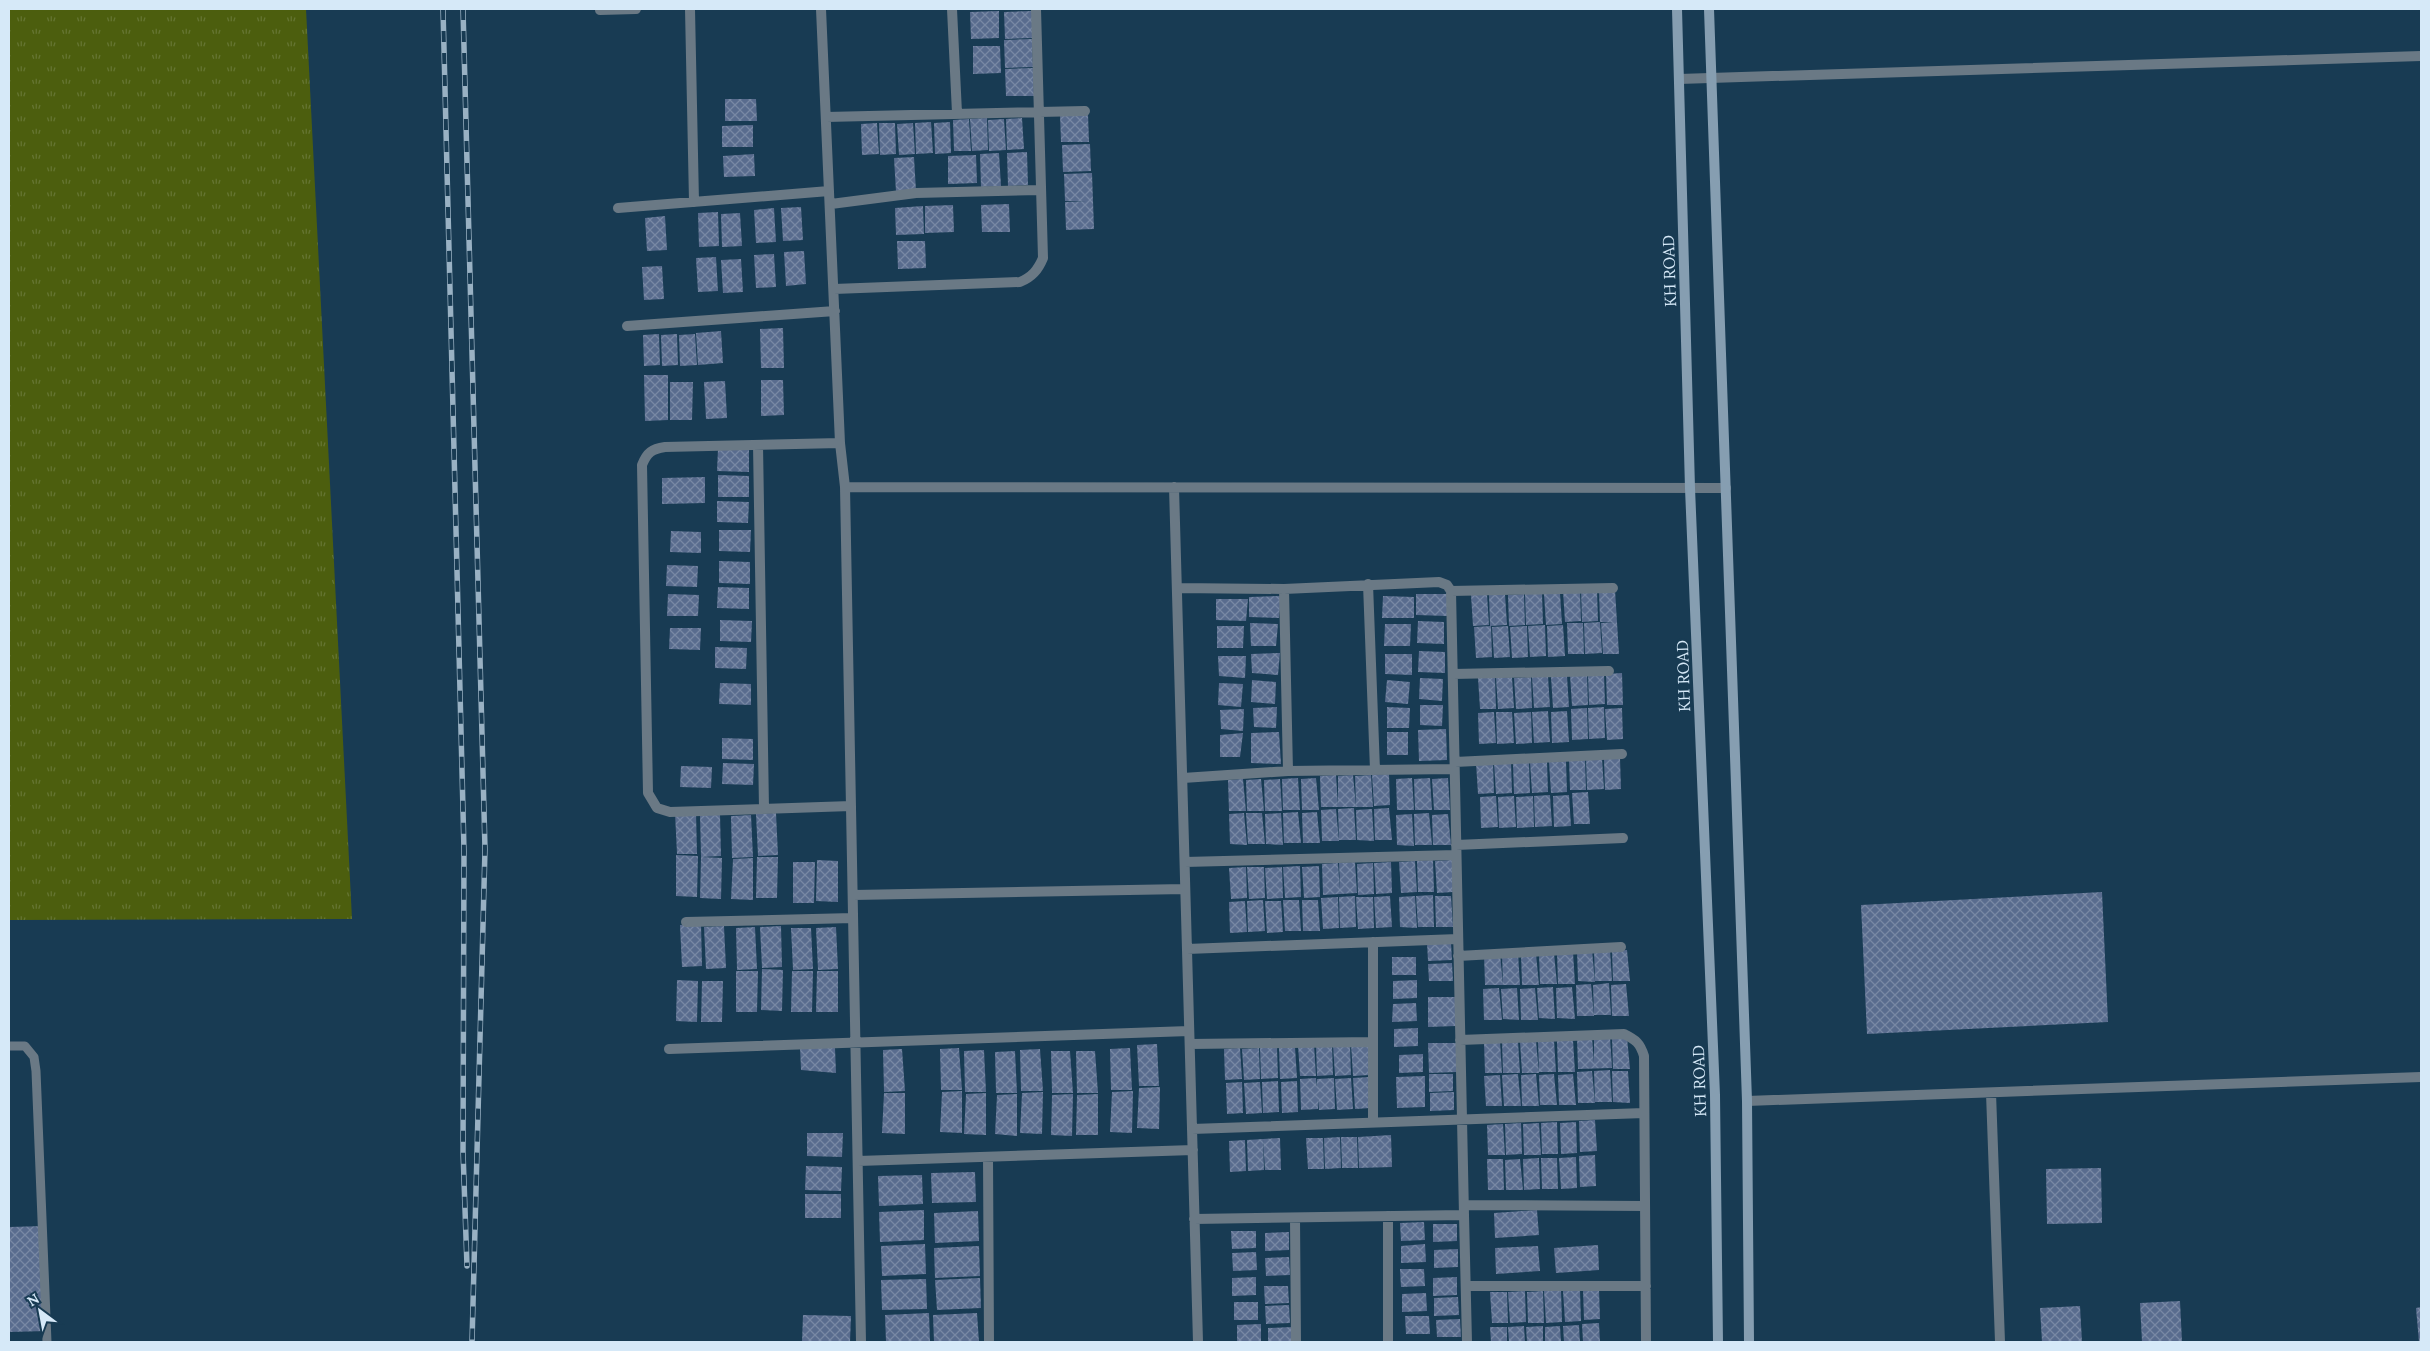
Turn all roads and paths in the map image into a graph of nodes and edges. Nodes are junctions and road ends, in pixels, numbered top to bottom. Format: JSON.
{"nodes":[{"id":1,"x":636,"y":9,"type":"edge"},
{"id":2,"x":690,"y":9,"type":"edge"},
{"id":3,"x":821,"y":9,"type":"edge"},
{"id":4,"x":952,"y":9,"type":"edge"},
{"id":5,"x":1036,"y":9,"type":"edge"},
{"id":6,"x":1677,"y":9,"type":"edge"},
{"id":7,"x":1709,"y":9,"type":"edge"},
{"id":8,"x":600,"y":10,"type":"dead end"},
{"id":9,"x":2421,"y":56,"type":"edge"},
{"id":10,"x":1679,"y":79,"type":"junction"},
{"id":11,"x":1712,"y":79,"type":"junction"},
{"id":12,"x":1085,"y":111,"type":"dead end"},
{"id":13,"x":957,"y":113,"type":"junction"},
{"id":14,"x":1039,"y":113,"type":"junction"},
{"id":15,"x":826,"y":117,"type":"junction"},
{"id":16,"x":1040,"y":190,"type":"junction"},
{"id":17,"x":829,"y":191,"type":"junction"},
{"id":18,"x":694,"y":202,"type":"junction"},
{"id":19,"x":831,"y":204,"type":"junction"},
{"id":20,"x":618,"y":208,"type":"dead end"},
{"id":21,"x":834,"y":289,"type":"junction"},
{"id":22,"x":835,"y":310,"type":"junction"},
{"id":23,"x":627,"y":326,"type":"dead end"},
{"id":24,"x":840,"y":443,"type":"junction"},
{"id":25,"x":758,"y":445,"type":"junction"},
{"id":26,"x":845,"y":487,"type":"junction"},
{"id":27,"x":1174,"y":487,"type":"junction"},
{"id":28,"x":1690,"y":488,"type":"junction"},
{"id":29,"x":1726,"y":488,"type":"junction"},
{"id":30,"x":1368,"y":584,"type":"junction"},
{"id":31,"x":1177,"y":588,"type":"junction"},
{"id":32,"x":1284,"y":588,"type":"junction"},
{"id":33,"x":1613,"y":588,"type":"dead end"},
{"id":34,"x":1451,"y":591,"type":"junction"},
{"id":35,"x":1609,"y":671,"type":"dead end"},
{"id":36,"x":1453,"y":674,"type":"junction"},
{"id":37,"x":1622,"y":754,"type":"dead end"},
{"id":38,"x":1454,"y":765,"type":"junction"},
{"id":39,"x":1375,"y":770,"type":"junction"},
{"id":40,"x":1288,"y":771,"type":"junction"},
{"id":41,"x":1183,"y":778,"type":"junction"},
{"id":42,"x":851,"y":806,"type":"junction"},
{"id":43,"x":764,"y":808,"type":"junction"},
{"id":44,"x":1623,"y":838,"type":"dead end"},
{"id":45,"x":1456,"y":850,"type":"junction"},
{"id":46,"x":1185,"y":862,"type":"junction"},
{"id":47,"x":1185,"y":888,"type":"junction"},
{"id":48,"x":852,"y":895,"type":"junction"},
{"id":49,"x":853,"y":918,"type":"junction"},
{"id":50,"x":686,"y":922,"type":"dead end"},
{"id":51,"x":1458,"y":939,"type":"junction"},
{"id":52,"x":1373,"y":942,"type":"junction"},
{"id":53,"x":1621,"y":947,"type":"dead end"},
{"id":54,"x":1187,"y":949,"type":"junction"},
{"id":55,"x":1458,"y":956,"type":"junction"},
{"id":56,"x":1189,"y":1032,"type":"junction"},
{"id":57,"x":1460,"y":1040,"type":"junction"},
{"id":58,"x":855,"y":1042,"type":"junction"},
{"id":59,"x":1373,"y":1042,"type":"junction"},
{"id":60,"x":1190,"y":1044,"type":"junction"},
{"id":61,"x":9,"y":1046,"type":"edge"},
{"id":62,"x":668,"y":1049,"type":"dead end"},
{"id":63,"x":2421,"y":1077,"type":"edge"},
{"id":64,"x":1990,"y":1093,"type":"junction"},
{"id":65,"x":1747,"y":1101,"type":"junction"},
{"id":66,"x":1644,"y":1113,"type":"junction"},
{"id":67,"x":1462,"y":1121,"type":"junction"},
{"id":68,"x":1373,"y":1123,"type":"junction"},
{"id":69,"x":1192,"y":1128,"type":"junction"},
{"id":70,"x":1193,"y":1150,"type":"junction"},
{"id":71,"x":988,"y":1157,"type":"junction"},
{"id":72,"x":858,"y":1161,"type":"junction"},
{"id":73,"x":1645,"y":1206,"type":"junction"},
{"id":74,"x":1464,"y":1210,"type":"junction"},
{"id":75,"x":1388,"y":1216,"type":"junction"},
{"id":76,"x":1295,"y":1218,"type":"junction"},
{"id":77,"x":1194,"y":1219,"type":"junction"},
{"id":78,"x":1466,"y":1286,"type":"junction"},
{"id":79,"x":1646,"y":1286,"type":"junction"},
{"id":80,"x":47,"y":1342,"type":"edge"},
{"id":81,"x":861,"y":1342,"type":"edge"},
{"id":82,"x":989,"y":1342,"type":"edge"},
{"id":83,"x":1198,"y":1342,"type":"edge"},
{"id":84,"x":1296,"y":1342,"type":"edge"},
{"id":85,"x":1388,"y":1342,"type":"edge"},
{"id":86,"x":1468,"y":1342,"type":"edge"},
{"id":87,"x":1646,"y":1342,"type":"edge"},
{"id":88,"x":1718,"y":1342,"type":"edge"},
{"id":89,"x":1749,"y":1342,"type":"edge"},
{"id":90,"x":2000,"y":1342,"type":"edge"}],
"edges":[{"from":1,"to":8,"type":"street"},
{"from":2,"to":18,"type":"street"},
{"from":3,"to":15,"type":"street"},
{"from":4,"to":13,"type":"street"},
{"from":5,"to":14,"type":"street"},
{"from":6,"to":10,"type":"main road","name":"KH ROAD"},
{"from":7,"to":11,"type":"main road"},
{"from":9,"to":11,"type":"street"},
{"from":10,"to":11,"type":"street"},
{"from":10,"to":28,"type":"main road","name":"KH ROAD"},
{"from":11,"to":29,"type":"main road"},
{"from":12,"to":14,"type":"street"},
{"from":13,"to":14,"type":"street"},
{"from":13,"to":15,"type":"street"},
{"from":14,"to":16,"type":"street"},
{"from":15,"to":17,"type":"street"},
{"from":16,"to":19,"type":"street"},
{"from":16,"to":21,"type":"street"},
{"from":17,"to":18,"type":"street"},
{"from":17,"to":19,"type":"street"},
{"from":18,"to":20,"type":"street"},
{"from":19,"to":21,"type":"street"},
{"from":21,"to":22,"type":"street"},
{"from":22,"to":23,"type":"street"},
{"from":22,"to":24,"type":"street"},
{"from":24,"to":25,"type":"street"},
{"from":24,"to":26,"type":"street"},
{"from":25,"to":43,"type":"street"},
{"from":25,"to":43,"type":"street"},
{"from":26,"to":27,"type":"street"},
{"from":26,"to":42,"type":"street"},
{"from":27,"to":28,"type":"street"},
{"from":27,"to":31,"type":"street"},
{"from":28,"to":29,"type":"street"},
{"from":28,"to":88,"type":"main road","name":"KH ROAD"},
{"from":29,"to":65,"type":"main road"},
{"from":30,"to":32,"type":"street"},
{"from":30,"to":34,"type":"street"},
{"from":30,"to":39,"type":"street"},
{"from":31,"to":32,"type":"street"},
{"from":31,"to":41,"type":"street"},
{"from":32,"to":40,"type":"street"},
{"from":33,"to":34,"type":"street"},
{"from":34,"to":36,"type":"street"},
{"from":35,"to":36,"type":"street"},
{"from":36,"to":38,"type":"street"},
{"from":37,"to":38,"type":"street"},
{"from":38,"to":39,"type":"street"},
{"from":38,"to":45,"type":"street"},
{"from":39,"to":40,"type":"street"},
{"from":40,"to":41,"type":"street"},
{"from":41,"to":46,"type":"street"},
{"from":42,"to":43,"type":"street"},
{"from":42,"to":48,"type":"street"},
{"from":44,"to":45,"type":"street"},
{"from":45,"to":46,"type":"street"},
{"from":45,"to":51,"type":"street"},
{"from":46,"to":47,"type":"street"},
{"from":47,"to":48,"type":"street"},
{"from":47,"to":54,"type":"street"},
{"from":48,"to":49,"type":"street"},
{"from":49,"to":50,"type":"street"},
{"from":49,"to":58,"type":"street"},
{"from":51,"to":52,"type":"street"},
{"from":51,"to":55,"type":"street"},
{"from":52,"to":54,"type":"street"},
{"from":52,"to":59,"type":"street"},
{"from":53,"to":55,"type":"street"},
{"from":54,"to":56,"type":"street"},
{"from":55,"to":57,"type":"street"},
{"from":56,"to":58,"type":"street"},
{"from":56,"to":60,"type":"street"},
{"from":57,"to":66,"type":"street"},
{"from":57,"to":67,"type":"street"},
{"from":58,"to":62,"type":"street"},
{"from":58,"to":72,"type":"street"},
{"from":59,"to":60,"type":"street"},
{"from":59,"to":68,"type":"street"},
{"from":60,"to":69,"type":"street"},
{"from":61,"to":80,"type":"lane"},
{"from":63,"to":64,"type":"street"},
{"from":64,"to":65,"type":"street"},
{"from":64,"to":90,"type":"street"},
{"from":65,"to":89,"type":"main road"},
{"from":66,"to":67,"type":"street"},
{"from":66,"to":73,"type":"street"},
{"from":67,"to":68,"type":"street"},
{"from":67,"to":74,"type":"street"},
{"from":68,"to":69,"type":"street"},
{"from":69,"to":70,"type":"street"},
{"from":70,"to":71,"type":"street"},
{"from":70,"to":77,"type":"street"},
{"from":71,"to":72,"type":"street"},
{"from":71,"to":82,"type":"street"},
{"from":72,"to":81,"type":"street"},
{"from":73,"to":74,"type":"street"},
{"from":73,"to":79,"type":"street"},
{"from":74,"to":75,"type":"street"},
{"from":74,"to":78,"type":"street"},
{"from":75,"to":76,"type":"street"},
{"from":75,"to":85,"type":"street"},
{"from":76,"to":77,"type":"street"},
{"from":76,"to":84,"type":"street"},
{"from":77,"to":83,"type":"street"},
{"from":78,"to":79,"type":"street"},
{"from":78,"to":86,"type":"street"},
{"from":79,"to":87,"type":"street"}]}
